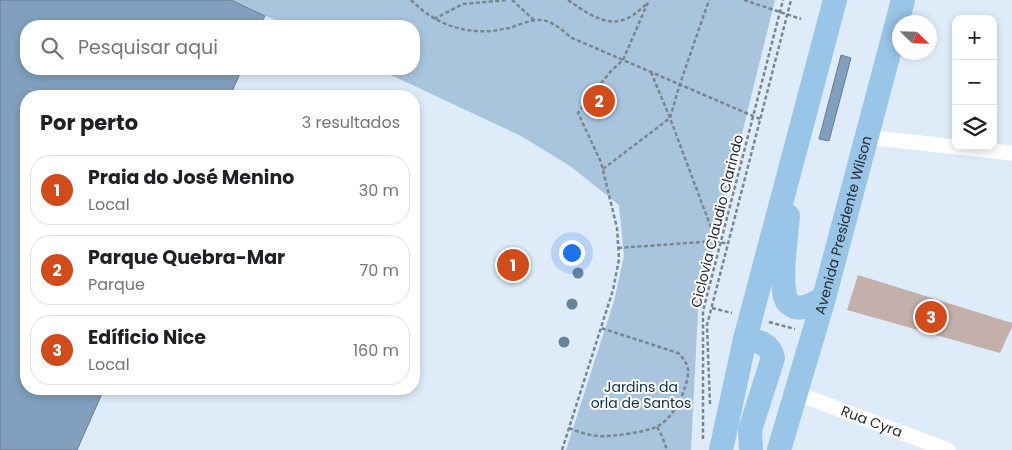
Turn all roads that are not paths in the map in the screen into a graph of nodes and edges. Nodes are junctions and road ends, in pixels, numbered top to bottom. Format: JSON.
{"nodes":[{"id":1,"x":835,"y":0,"type":"edge"},
{"id":2,"x":901,"y":5,"type":"edge"},
{"id":3,"x":866,"y":137,"type":"junction"},
{"id":4,"x":1012,"y":153,"type":"edge"},
{"id":5,"x":788,"y":175,"type":"junction"},
{"id":6,"x":824,"y":298,"type":"junction"},
{"id":7,"x":745,"y":339,"type":"junction"},
{"id":8,"x":796,"y":394,"type":"junction"},
{"id":9,"x":712,"y":445,"type":"edge"},
{"id":10,"x":751,"y":450,"type":"edge"},
{"id":11,"x":779,"y":450,"type":"edge"},
{"id":12,"x":948,"y":450,"type":"edge"}],
"edges":[{"from":1,"to":5,"type":"main road"},
{"from":2,"to":3,"type":"main road","name":"Avenida Presidente Wilson"},
{"from":3,"to":4,"type":"street"},
{"from":3,"to":6,"type":"main road","name":"Avenida Presidente Wilson"},
{"from":5,"to":6,"type":"main road"},
{"from":5,"to":7,"type":"main road"},
{"from":6,"to":8,"type":"main road","name":"Avenida Presidente Wilson"},
{"from":7,"to":9,"type":"main road"},
{"from":7,"to":10,"type":"main road"},
{"from":8,"to":11,"type":"main road","name":"Avenida Presidente Wilson"},
{"from":8,"to":12,"type":"street","name":"Rua Cyra"}]}
